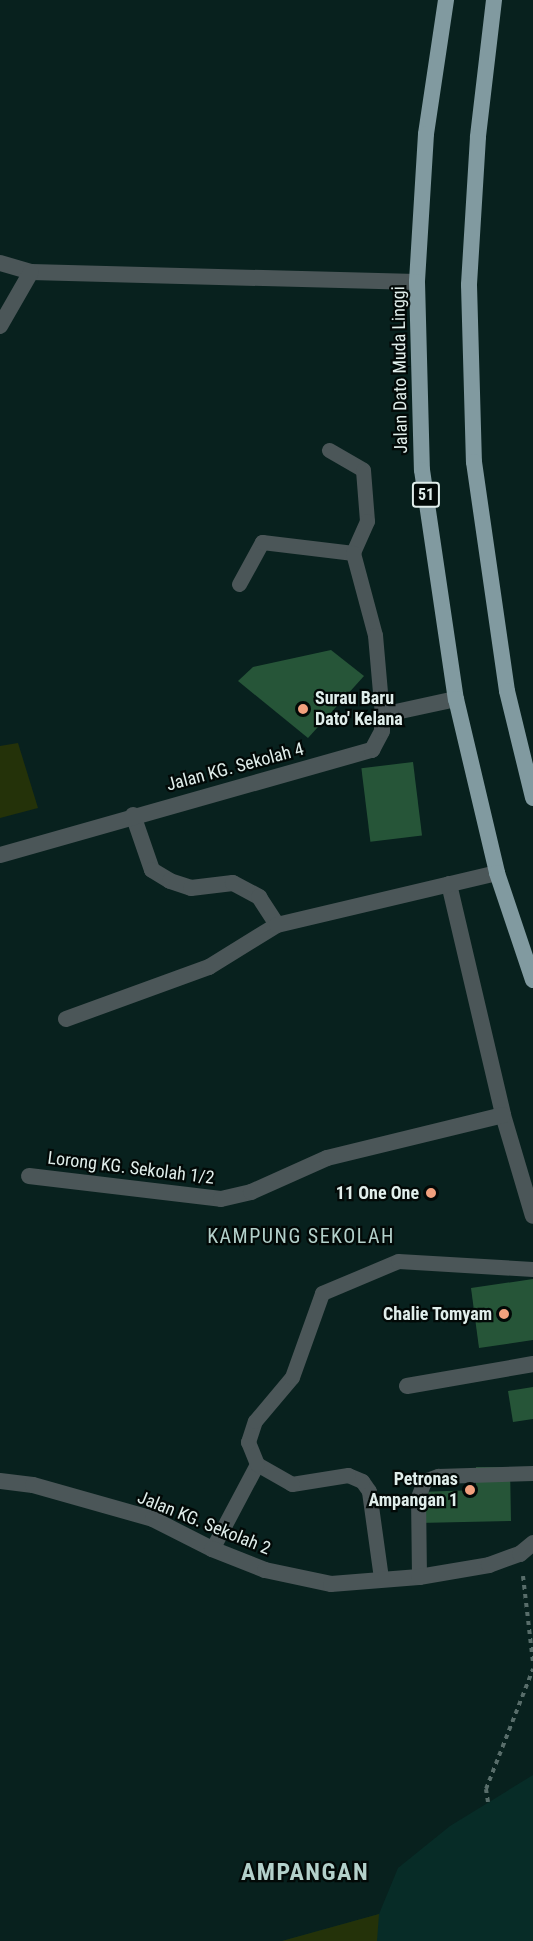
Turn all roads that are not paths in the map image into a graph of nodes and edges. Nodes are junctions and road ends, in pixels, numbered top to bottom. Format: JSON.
{"nodes":[{"id":1,"x":446,"y":0,"type":"edge"},
{"id":2,"x":494,"y":0,"type":"edge"},
{"id":3,"x":0,"y":263,"type":"edge"},
{"id":4,"x":31,"y":272,"type":"junction"},
{"id":5,"x":417,"y":282,"type":"junction"},
{"id":6,"x":0,"y":326,"type":"edge"},
{"id":7,"x":329,"y":450,"type":"dead end"},
{"id":8,"x":353,"y":553,"type":"junction"},
{"id":9,"x":239,"y":584,"type":"dead end"},
{"id":10,"x":456,"y":699,"type":"junction"},
{"id":11,"x":382,"y":715,"type":"junction"},
{"id":12,"x":533,"y":798,"type":"edge"},
{"id":13,"x":134,"y":815,"type":"junction"},
{"id":14,"x":0,"y":855,"type":"edge"},
{"id":15,"x":497,"y":873,"type":"junction"},
{"id":16,"x":449,"y":884,"type":"junction"},
{"id":17,"x":277,"y":925,"type":"junction"},
{"id":18,"x":533,"y":980,"type":"edge"},
{"id":19,"x":66,"y":1019,"type":"dead end"},
{"id":20,"x":503,"y":1115,"type":"junction"},
{"id":21,"x":29,"y":1176,"type":"dead end"},
{"id":22,"x":533,"y":1216,"type":"edge"},
{"id":23,"x":533,"y":1269,"type":"edge"},
{"id":24,"x":533,"y":1365,"type":"edge"},
{"id":25,"x":407,"y":1386,"type":"dead end"},
{"id":26,"x":257,"y":1464,"type":"junction"},
{"id":27,"x":533,"y":1473,"type":"edge"},
{"id":28,"x":0,"y":1481,"type":"edge"},
{"id":29,"x":533,"y":1543,"type":"edge"},
{"id":30,"x":212,"y":1549,"type":"junction"},
{"id":31,"x":419,"y":1576,"type":"junction"},
{"id":32,"x":381,"y":1578,"type":"junction"}],
"edges":[{"from":1,"to":5,"type":"highway","name":"Jalan Dato Muda Linggi","number":"51"},
{"from":2,"to":12,"type":"highway"},
{"from":3,"to":4,"type":"street"},
{"from":4,"to":5,"type":"street"},
{"from":4,"to":6,"type":"street"},
{"from":5,"to":10,"type":"highway","name":"Jalan Dato Muda Linggi","number":"51"},
{"from":7,"to":8,"type":"lane"},
{"from":8,"to":9,"type":"lane"},
{"from":8,"to":11,"type":"lane"},
{"from":10,"to":11,"type":"street"},
{"from":10,"to":15,"type":"highway","name":"Jalan Dato Muda Linggi","number":"51"},
{"from":11,"to":13,"type":"street","name":"Jalan KG. Sekolah 4"},
{"from":13,"to":14,"type":"street","name":"Jalan KG. Sekolah 4"},
{"from":13,"to":17,"type":"street"},
{"from":15,"to":16,"type":"street"},
{"from":15,"to":18,"type":"highway","name":"Jalan Dato Muda Linggi","number":"51"},
{"from":16,"to":17,"type":"street"},
{"from":16,"to":20,"type":"street"},
{"from":17,"to":19,"type":"street"},
{"from":20,"to":21,"type":"street","name":"Lorong KG. Sekolah 1/2"},
{"from":20,"to":22,"type":"street"},
{"from":23,"to":26,"type":"lane"},
{"from":24,"to":25,"type":"street"},
{"from":26,"to":30,"type":"lane"},
{"from":26,"to":32,"type":"lane"},
{"from":27,"to":31,"type":"lane"},
{"from":28,"to":30,"type":"street","name":"Jalan KG. Sekolah 2"},
{"from":29,"to":31,"type":"street","name":"Jalan KG. Sekolah 2"},
{"from":30,"to":32,"type":"street","name":"Jalan KG. Sekolah 2"},
{"from":31,"to":32,"type":"street","name":"Jalan KG. Sekolah 2"}]}
